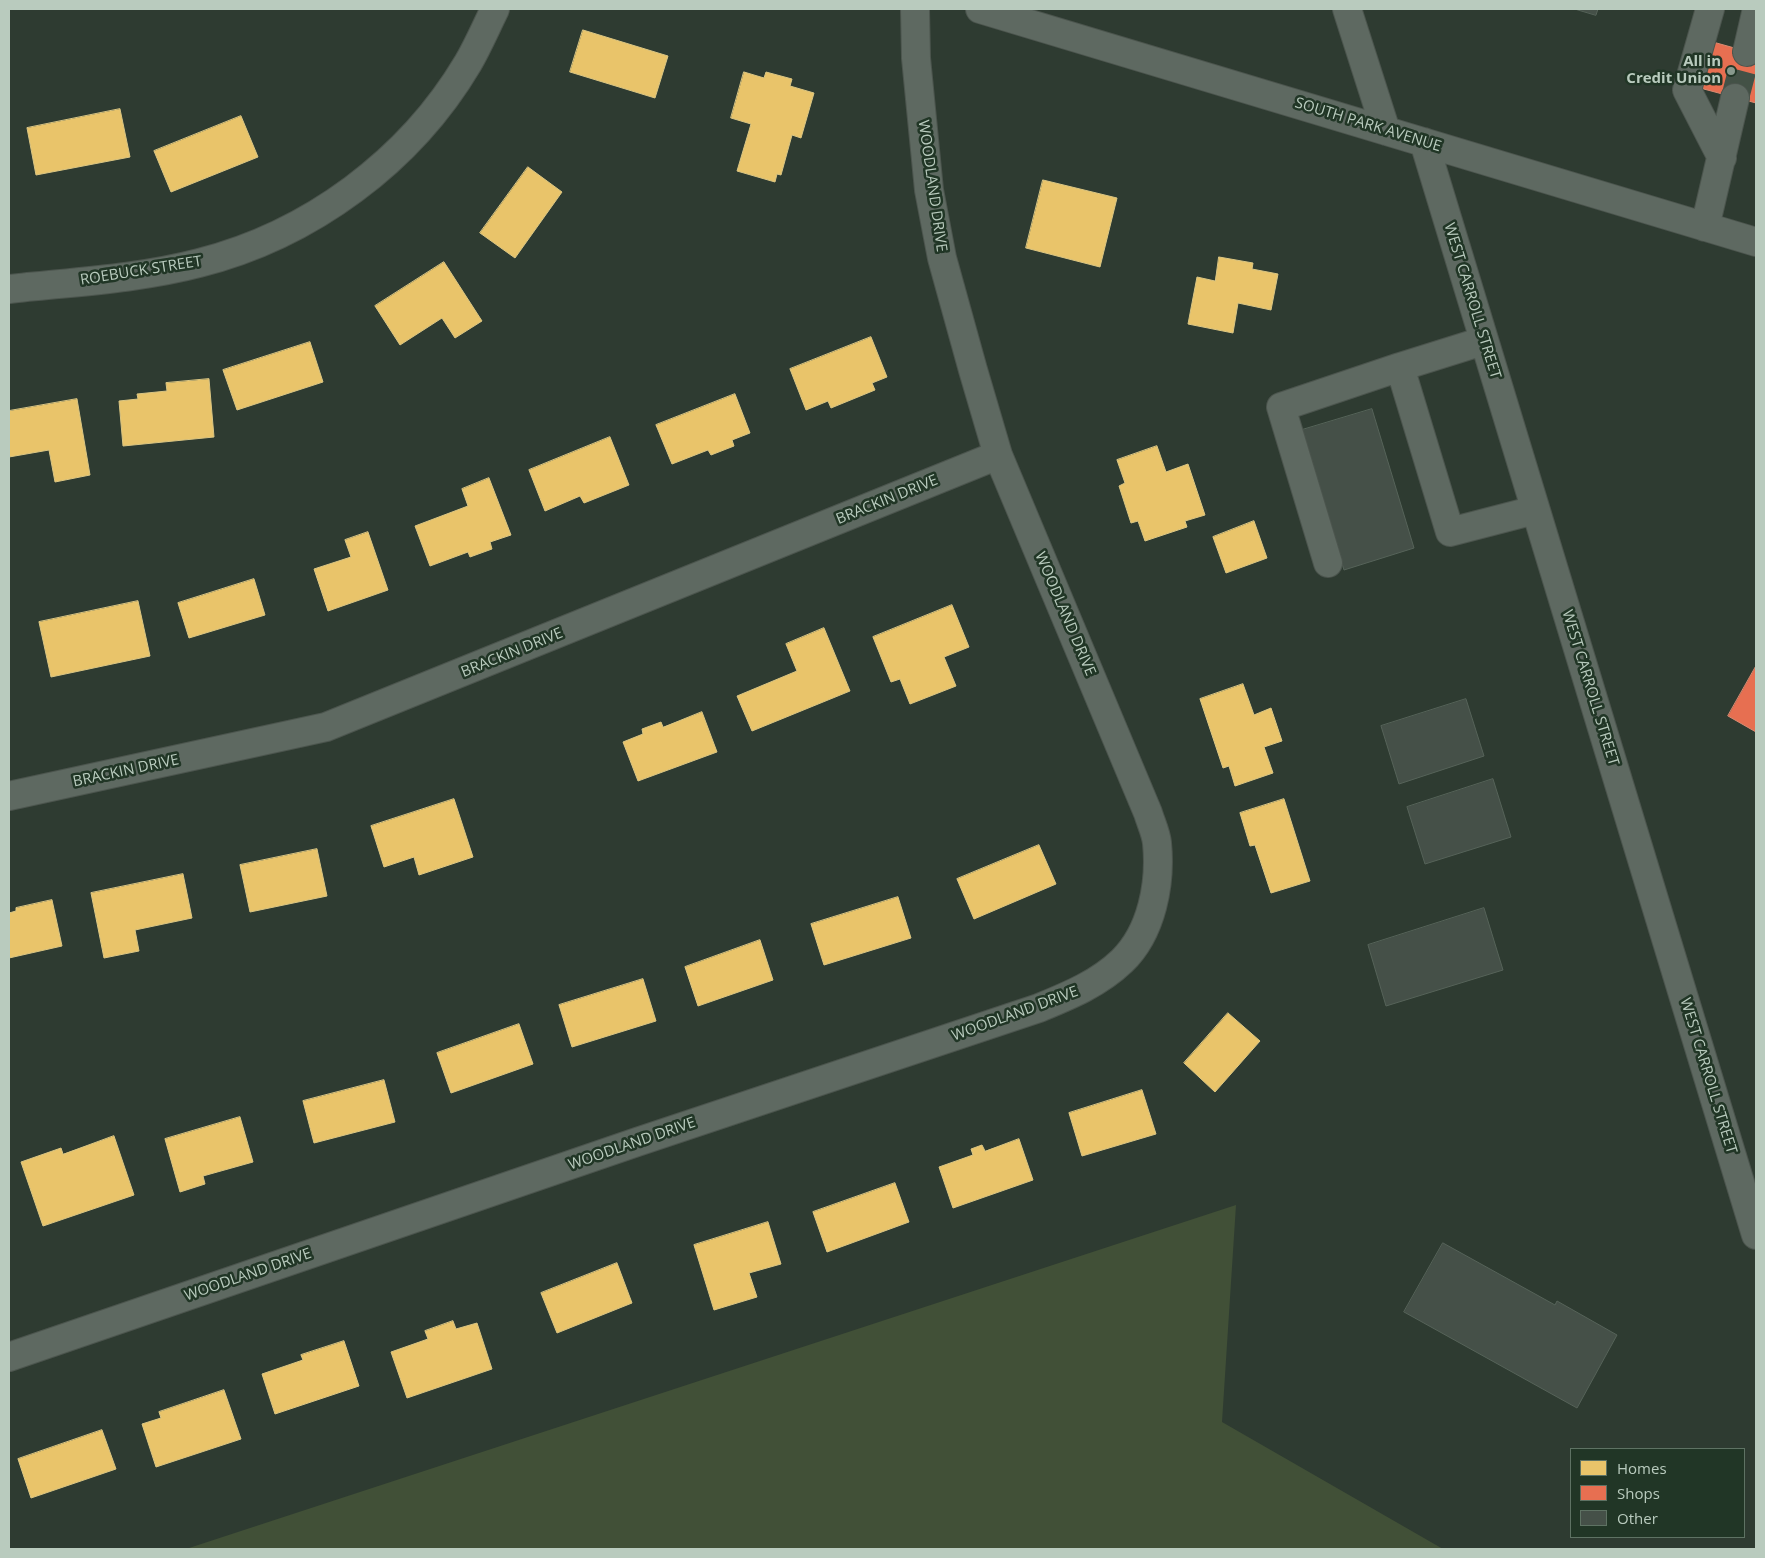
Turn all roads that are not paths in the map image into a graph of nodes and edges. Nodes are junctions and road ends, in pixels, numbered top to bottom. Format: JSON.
{"nodes":[{"id":1,"x":495,"y":9,"type":"edge"},
{"id":2,"x":914,"y":9,"type":"edge"},
{"id":3,"x":980,"y":9,"type":"edge"},
{"id":4,"x":1347,"y":9,"type":"edge"},
{"id":5,"x":1710,"y":9,"type":"edge"},
{"id":6,"x":1756,"y":13,"type":"edge"},
{"id":7,"x":1747,"y":52,"type":"tunnel mouth"},
{"id":8,"x":1735,"y":98,"type":"tunnel mouth"},
{"id":9,"x":1386,"y":130,"type":"junction"},
{"id":10,"x":1424,"y":142,"type":"junction"},
{"id":11,"x":1722,"y":158,"type":"junction"},
{"id":12,"x":1705,"y":227,"type":"junction"},
{"id":13,"x":1756,"y":242,"type":"edge"},
{"id":14,"x":9,"y":289,"type":"edge"},
{"id":15,"x":1483,"y":341,"type":"junction"},
{"id":16,"x":1400,"y":366,"type":"junction"},
{"id":17,"x":998,"y":455,"type":"junction"},
{"id":18,"x":1535,"y":510,"type":"junction"},
{"id":19,"x":1328,"y":563,"type":"dead end"},
{"id":20,"x":9,"y":796,"type":"edge"},
{"id":21,"x":1756,"y":1235,"type":"edge"},
{"id":22,"x":9,"y":1356,"type":"edge"}],
"edges":[{"from":1,"to":14,"type":"street","name":"ROEBUCK STREET"},
{"from":2,"to":17,"type":"street","name":"WOODLAND DRIVE"},
{"from":3,"to":9,"type":"street","name":"SOUTH PARK AVENUE"},
{"from":4,"to":9,"type":"street"},
{"from":5,"to":11,"type":"street"},
{"from":6,"to":7,"type":"street"},
{"from":8,"to":11,"type":"street"},
{"from":9,"to":10,"type":"street","name":"SOUTH PARK AVENUE"},
{"from":10,"to":12,"type":"street","name":"SOUTH PARK AVENUE"},
{"from":10,"to":15,"type":"street","name":"WEST CARROLL STREET"},
{"from":11,"to":12,"type":"street"},
{"from":12,"to":13,"type":"street","name":"SOUTH PARK AVENUE"},
{"from":15,"to":16,"type":"street"},
{"from":15,"to":18,"type":"street","name":"WEST CARROLL STREET"},
{"from":16,"to":18,"type":"street"},
{"from":16,"to":19,"type":"street"},
{"from":17,"to":20,"type":"street","name":"BRACKIN DRIVE"},
{"from":17,"to":22,"type":"street","name":"WOODLAND DRIVE"},
{"from":18,"to":21,"type":"street","name":"WEST CARROLL STREET"}]}
